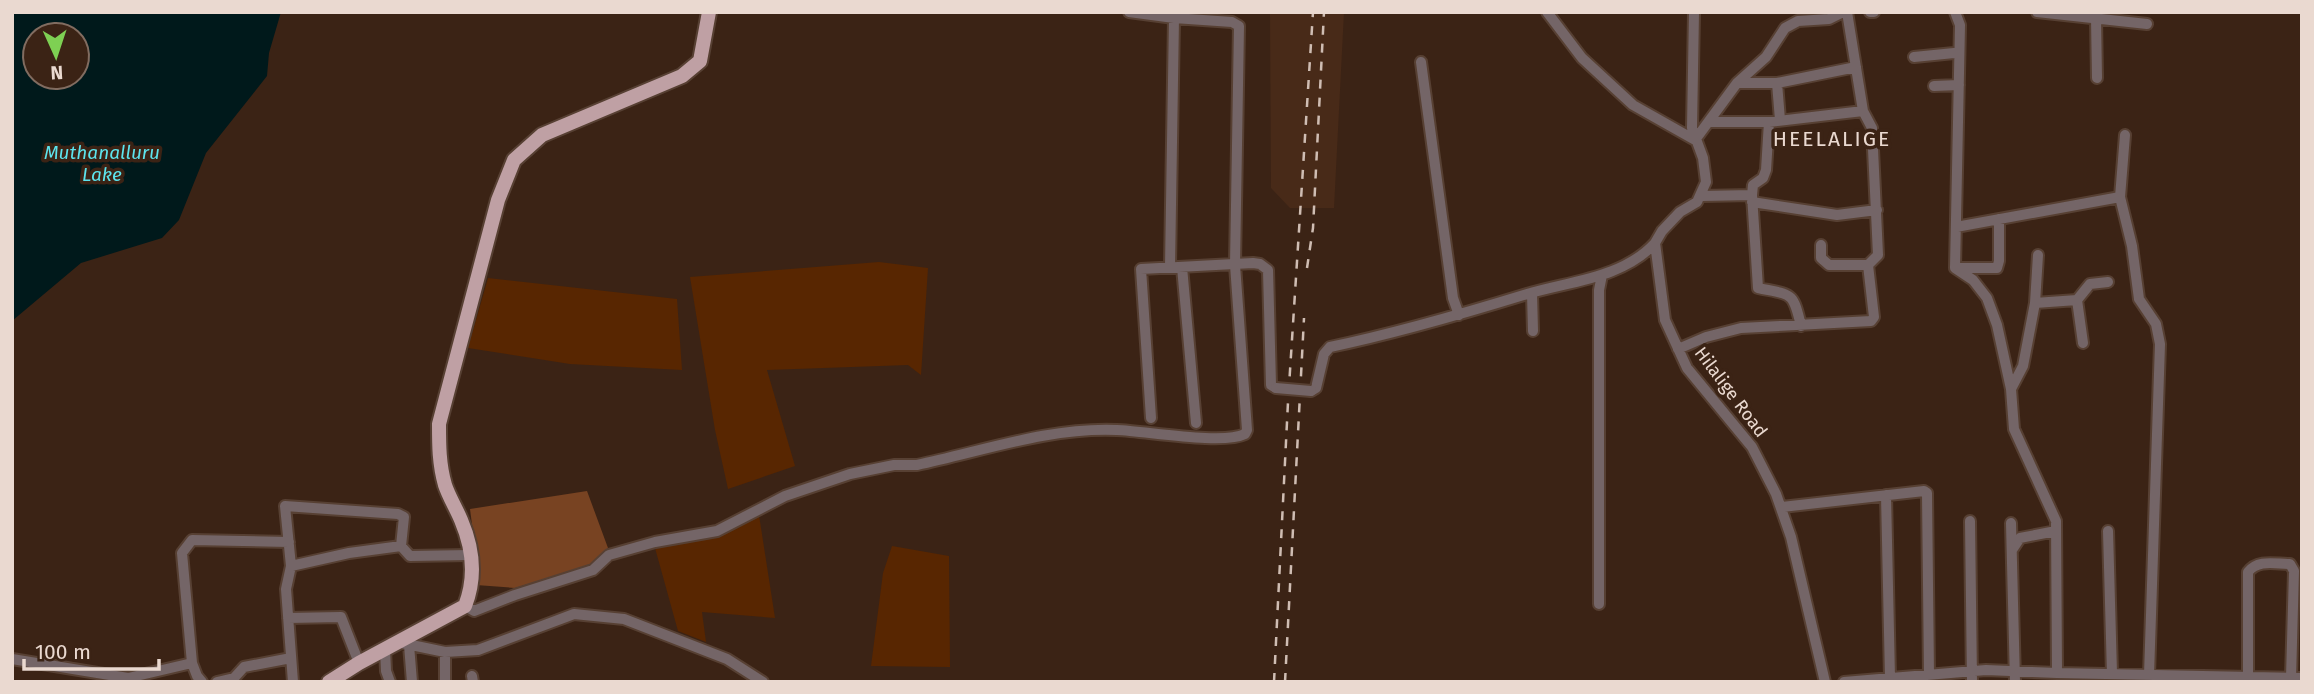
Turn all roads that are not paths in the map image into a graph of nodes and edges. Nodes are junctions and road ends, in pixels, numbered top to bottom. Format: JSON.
{"nodes":[{"id":1,"x":709,"y":12,"type":"edge"},
{"id":2,"x":1129,"y":12,"type":"edge"},
{"id":3,"x":1547,"y":12,"type":"edge"},
{"id":4,"x":1695,"y":12,"type":"edge"},
{"id":5,"x":1845,"y":12,"type":"edge"},
{"id":6,"x":1955,"y":12,"type":"edge"},
{"id":7,"x":2037,"y":12,"type":"edge"},
{"id":8,"x":1174,"y":18,"type":"junction"},
{"id":9,"x":2096,"y":18,"type":"junction"},
{"id":10,"x":2147,"y":24,"type":"dead end"},
{"id":11,"x":1959,"y":55,"type":"junction"},
{"id":12,"x":1914,"y":57,"type":"dead end"},
{"id":13,"x":1421,"y":62,"type":"dead end"},
{"id":14,"x":1856,"y":67,"type":"junction"},
{"id":15,"x":2097,"y":78,"type":"dead end"},
{"id":16,"x":1737,"y":83,"type":"junction"},
{"id":17,"x":1777,"y":83,"type":"junction"},
{"id":18,"x":1959,"y":85,"type":"junction"},
{"id":19,"x":1934,"y":86,"type":"dead end"},
{"id":20,"x":1863,"y":111,"type":"junction"},
{"id":21,"x":1775,"y":121,"type":"junction"},
{"id":22,"x":1709,"y":122,"type":"junction"},
{"id":23,"x":2125,"y":135,"type":"dead end"},
{"id":24,"x":1695,"y":140,"type":"junction"},
{"id":25,"x":1702,"y":196,"type":"junction"},
{"id":26,"x":2120,"y":197,"type":"junction"},
{"id":27,"x":1752,"y":199,"type":"junction"},
{"id":28,"x":1877,"y":210,"type":"junction"},
{"id":29,"x":1999,"y":219,"type":"junction"},
{"id":30,"x":1956,"y":228,"type":"junction"},
{"id":31,"x":1655,"y":243,"type":"junction"},
{"id":32,"x":1821,"y":245,"type":"dead end"},
{"id":33,"x":2038,"y":255,"type":"dead end"},
{"id":34,"x":1235,"y":265,"type":"junction"},
{"id":35,"x":1868,"y":265,"type":"junction"},
{"id":36,"x":1170,"y":267,"type":"junction"},
{"id":37,"x":1182,"y":267,"type":"junction"},
{"id":38,"x":1955,"y":268,"type":"junction"},
{"id":39,"x":1602,"y":275,"type":"junction"},
{"id":40,"x":2108,"y":282,"type":"dead end"},
{"id":41,"x":1532,"y":293,"type":"junction"},
{"id":42,"x":2077,"y":300,"type":"junction"},
{"id":43,"x":2035,"y":303,"type":"junction"},
{"id":44,"x":1459,"y":314,"type":"junction"},
{"id":45,"x":1801,"y":326,"type":"junction"},
{"id":46,"x":1533,"y":331,"type":"dead end"},
{"id":47,"x":2083,"y":343,"type":"dead end"},
{"id":48,"x":1678,"y":349,"type":"junction"},
{"id":49,"x":2011,"y":389,"type":"junction"},
{"id":50,"x":1151,"y":418,"type":"dead end"},
{"id":51,"x":1196,"y":423,"type":"dead end"},
{"id":52,"x":1886,"y":495,"type":"junction"},
{"id":53,"x":1782,"y":507,"type":"junction"},
{"id":54,"x":1970,"y":521,"type":"dead end"},
{"id":55,"x":2011,"y":523,"type":"dead end"},
{"id":56,"x":2056,"y":531,"type":"junction"},
{"id":57,"x":2108,"y":531,"type":"dead end"},
{"id":58,"x":289,"y":542,"type":"junction"},
{"id":59,"x":401,"y":546,"type":"junction"},
{"id":60,"x":2012,"y":550,"type":"junction"},
{"id":61,"x":470,"y":555,"type":"junction"},
{"id":62,"x":2296,"y":564,"type":"edge"},
{"id":63,"x":291,"y":566,"type":"junction"},
{"id":64,"x":1599,"y":604,"type":"dead end"},
{"id":65,"x":465,"y":606,"type":"junction"},
{"id":66,"x":288,"y":618,"type":"junction"},
{"id":67,"x":397,"y":646,"type":"junction"},
{"id":68,"x":445,"y":652,"type":"junction"},
{"id":69,"x":291,"y":658,"type":"junction"},
{"id":70,"x":12,"y":659,"type":"edge"},
{"id":71,"x":192,"y":663,"type":"junction"},
{"id":72,"x":359,"y":663,"type":"junction"},
{"id":73,"x":2057,"y":673,"type":"junction"},
{"id":74,"x":2112,"y":674,"type":"junction"},
{"id":75,"x":1929,"y":675,"type":"junction"},
{"id":76,"x":2149,"y":675,"type":"junction"},
{"id":77,"x":1972,"y":676,"type":"edge"},
{"id":78,"x":2015,"y":676,"type":"edge"},
{"id":79,"x":1890,"y":678,"type":"junction"},
{"id":80,"x":2248,"y":678,"type":"junction"},
{"id":81,"x":2296,"y":678,"type":"edge"},
{"id":82,"x":129,"y":680,"type":"edge"},
{"id":83,"x":331,"y":681,"type":"edge"},
{"id":84,"x":202,"y":682,"type":"edge"},
{"id":85,"x":217,"y":682,"type":"edge"},
{"id":86,"x":293,"y":682,"type":"edge"},
{"id":87,"x":390,"y":682,"type":"edge"},
{"id":88,"x":412,"y":682,"type":"edge"},
{"id":89,"x":445,"y":682,"type":"edge"},
{"id":90,"x":763,"y":682,"type":"edge"},
{"id":91,"x":1825,"y":682,"type":"edge"},
{"id":92,"x":1844,"y":682,"type":"edge"}],
"edges":[{"from":1,"to":61,"type":"main road"},
{"from":2,"to":8,"type":"street"},
{"from":3,"to":24,"type":"street"},
{"from":4,"to":24,"type":"street"},
{"from":5,"to":14,"type":"street"},
{"from":5,"to":16,"type":"street"},
{"from":6,"to":11,"type":"street"},
{"from":7,"to":9,"type":"street"},
{"from":8,"to":34,"type":"street"},
{"from":8,"to":36,"type":"street"},
{"from":9,"to":10,"type":"street"},
{"from":9,"to":15,"type":"street"},
{"from":11,"to":12,"type":"street"},
{"from":11,"to":18,"type":"street"},
{"from":13,"to":44,"type":"street"},
{"from":14,"to":17,"type":"street"},
{"from":14,"to":20,"type":"street"},
{"from":16,"to":17,"type":"street"},
{"from":16,"to":22,"type":"street"},
{"from":17,"to":21,"type":"street"},
{"from":18,"to":19,"type":"street"},
{"from":18,"to":30,"type":"street"},
{"from":20,"to":21,"type":"street"},
{"from":20,"to":28,"type":"street"},
{"from":21,"to":22,"type":"street"},
{"from":21,"to":27,"type":"street"},
{"from":22,"to":24,"type":"street"},
{"from":23,"to":26,"type":"street"},
{"from":24,"to":25,"type":"street"},
{"from":25,"to":27,"type":"street"},
{"from":25,"to":31,"type":"street"},
{"from":26,"to":29,"type":"street"},
{"from":26,"to":76,"type":"street"},
{"from":27,"to":28,"type":"street"},
{"from":27,"to":45,"type":"street"},
{"from":28,"to":35,"type":"street"},
{"from":29,"to":30,"type":"street"},
{"from":29,"to":38,"type":"street"},
{"from":30,"to":38,"type":"street"},
{"from":31,"to":39,"type":"street"},
{"from":31,"to":48,"type":"street","name":"Hilalige Road"},
{"from":32,"to":35,"type":"street"},
{"from":33,"to":43,"type":"street"},
{"from":34,"to":37,"type":"street"},
{"from":34,"to":44,"type":"street","bridge":true},
{"from":34,"to":65,"type":"street"},
{"from":35,"to":45,"type":"street"},
{"from":36,"to":37,"type":"street"},
{"from":36,"to":50,"type":"street"},
{"from":37,"to":51,"type":"street"},
{"from":38,"to":49,"type":"street"},
{"from":39,"to":41,"type":"street"},
{"from":39,"to":64,"type":"street"},
{"from":40,"to":42,"type":"street"},
{"from":41,"to":44,"type":"street"},
{"from":41,"to":46,"type":"street"},
{"from":42,"to":43,"type":"street"},
{"from":42,"to":47,"type":"street"},
{"from":43,"to":49,"type":"street"},
{"from":45,"to":48,"type":"street"},
{"from":48,"to":53,"type":"street","name":"Hilalige Road"},
{"from":49,"to":56,"type":"street"},
{"from":52,"to":53,"type":"street"},
{"from":52,"to":75,"type":"street"},
{"from":52,"to":79,"type":"street"},
{"from":53,"to":91,"type":"street","name":"Hilalige Road"},
{"from":54,"to":77,"type":"street"},
{"from":55,"to":60,"type":"street"},
{"from":56,"to":60,"type":"street"},
{"from":56,"to":73,"type":"street"},
{"from":57,"to":74,"type":"street"},
{"from":58,"to":59,"type":"street"},
{"from":58,"to":63,"type":"street"},
{"from":58,"to":71,"type":"street"},
{"from":59,"to":61,"type":"street"},
{"from":59,"to":63,"type":"street"},
{"from":60,"to":78,"type":"street"},
{"from":61,"to":65,"type":"main road"},
{"from":62,"to":80,"type":"street"},
{"from":62,"to":81,"type":"street"},
{"from":63,"to":66,"type":"street"},
{"from":65,"to":67,"type":"main road"},
{"from":66,"to":69,"type":"street"},
{"from":66,"to":72,"type":"street"},
{"from":67,"to":68,"type":"street"},
{"from":67,"to":72,"type":"main road"},
{"from":67,"to":87,"type":"street"},
{"from":67,"to":88,"type":"street"},
{"from":68,"to":89,"type":"street"},
{"from":68,"to":90,"type":"street"},
{"from":69,"to":85,"type":"street"},
{"from":69,"to":86,"type":"street"},
{"from":70,"to":82,"type":"street"},
{"from":71,"to":82,"type":"street"},
{"from":71,"to":84,"type":"street"},
{"from":72,"to":83,"type":"main road"},
{"from":73,"to":74,"type":"street"},
{"from":73,"to":78,"type":"street"},
{"from":74,"to":76,"type":"street"},
{"from":75,"to":77,"type":"street"},
{"from":75,"to":79,"type":"street"},
{"from":76,"to":80,"type":"street"},
{"from":77,"to":78,"type":"street"},
{"from":79,"to":92,"type":"street"},
{"from":80,"to":81,"type":"street"}]}
